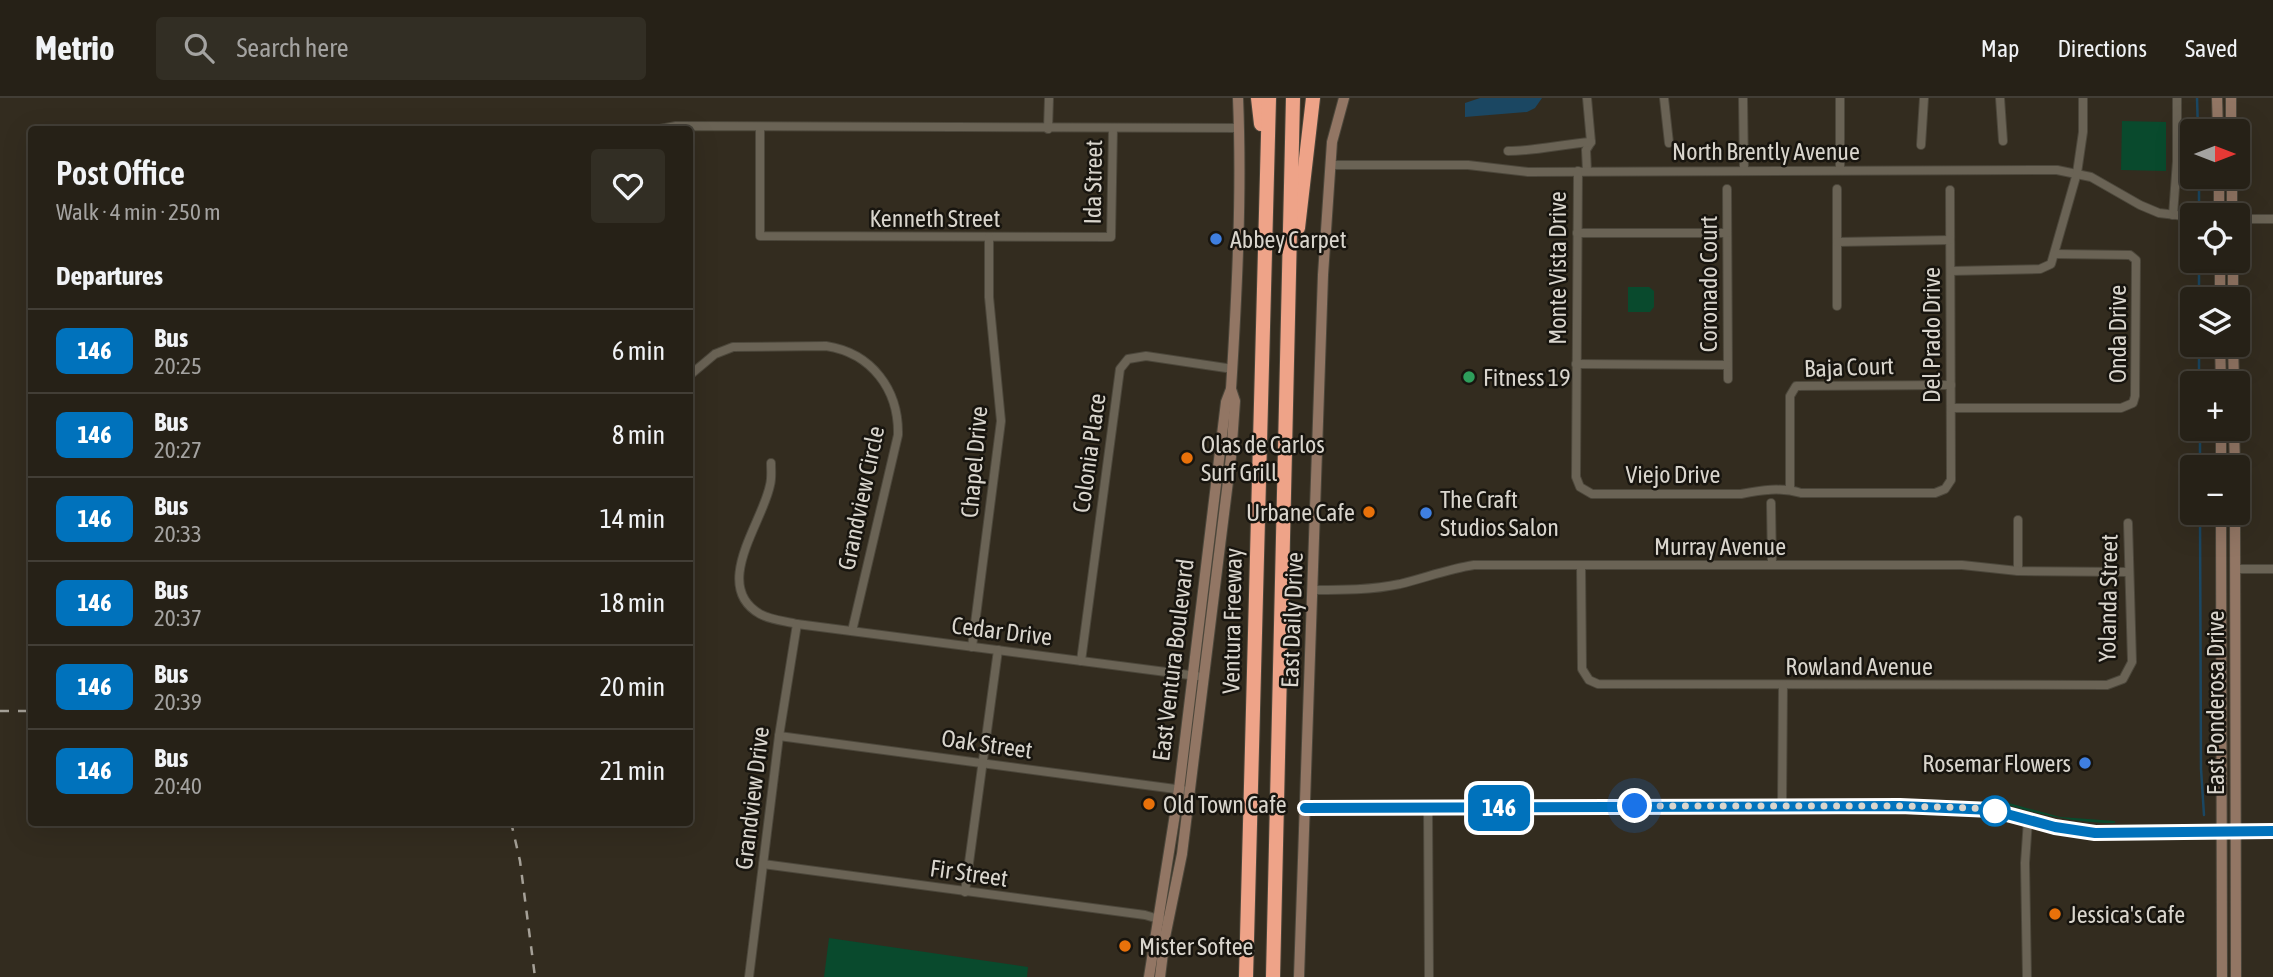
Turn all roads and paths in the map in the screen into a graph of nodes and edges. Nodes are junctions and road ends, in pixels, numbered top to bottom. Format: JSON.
{"nodes":[{"id":1,"x":1049,"y":98,"type":"edge"},
{"id":2,"x":1238,"y":98,"type":"edge"},
{"id":3,"x":1258,"y":98,"type":"edge"},
{"id":4,"x":1269,"y":98,"type":"edge"},
{"id":5,"x":1293,"y":98,"type":"edge"},
{"id":6,"x":1313,"y":98,"type":"edge"},
{"id":7,"x":1344,"y":98,"type":"edge"},
{"id":8,"x":1587,"y":98,"type":"edge"},
{"id":9,"x":1664,"y":98,"type":"edge"},
{"id":10,"x":1744,"y":98,"type":"edge"},
{"id":11,"x":1840,"y":98,"type":"edge"},
{"id":12,"x":1924,"y":98,"type":"edge"},
{"id":13,"x":2000,"y":98,"type":"edge"},
{"id":14,"x":2083,"y":98,"type":"edge"},
{"id":15,"x":2176,"y":98,"type":"edge"},
{"id":16,"x":2217,"y":98,"type":"edge"},
{"id":17,"x":2231,"y":98,"type":"edge"},
{"id":18,"x":2218,"y":119,"type":"edge"},
{"id":19,"x":2231,"y":119,"type":"edge"},
{"id":20,"x":693,"y":126,"type":"edge"},
{"id":21,"x":760,"y":127,"type":"junction"},
{"id":22,"x":1113,"y":128,"type":"junction"},
{"id":23,"x":1239,"y":128,"type":"junction"},
{"id":24,"x":1048,"y":129,"type":"junction"},
{"id":25,"x":2003,"y":141,"type":"dead end"},
{"id":26,"x":1591,"y":142,"type":"junction"},
{"id":27,"x":1669,"y":144,"type":"dead end"},
{"id":28,"x":1921,"y":145,"type":"dead end"},
{"id":29,"x":1508,"y":151,"type":"dead end"},
{"id":30,"x":1330,"y":165,"type":"junction"},
{"id":31,"x":1744,"y":170,"type":"junction"},
{"id":32,"x":1840,"y":170,"type":"junction"},
{"id":33,"x":1582,"y":171,"type":"junction"},
{"id":34,"x":2077,"y":173,"type":"junction"},
{"id":35,"x":1266,"y":187,"type":"junction"},
{"id":36,"x":1727,"y":189,"type":"dead end"},
{"id":37,"x":1837,"y":189,"type":"dead end"},
{"id":38,"x":1950,"y":190,"type":"dead end"},
{"id":39,"x":2173,"y":215,"type":"junction"},
{"id":40,"x":2180,"y":216,"type":"edge"},
{"id":41,"x":2250,"y":219,"type":"edge"},
{"id":42,"x":2273,"y":219,"type":"edge"},
{"id":43,"x":1577,"y":233,"type":"junction"},
{"id":44,"x":1727,"y":233,"type":"junction"},
{"id":45,"x":989,"y":237,"type":"junction"},
{"id":46,"x":1111,"y":237,"type":"joint"},
{"id":47,"x":1950,"y":240,"type":"junction"},
{"id":48,"x":1837,"y":242,"type":"junction"},
{"id":49,"x":2055,"y":254,"type":"junction"},
{"id":50,"x":1951,"y":271,"type":"junction"},
{"id":51,"x":1290,"y":274,"type":"junction"},
{"id":52,"x":1838,"y":306,"type":"dead end"},
{"id":53,"x":1576,"y":364,"type":"junction"},
{"id":54,"x":1727,"y":365,"type":"junction"},
{"id":55,"x":1233,"y":369,"type":"junction"},
{"id":56,"x":693,"y":372,"type":"edge"},
{"id":57,"x":1728,"y":379,"type":"dead end"},
{"id":58,"x":1951,"y":385,"type":"junction"},
{"id":59,"x":1951,"y":408,"type":"junction"},
{"id":60,"x":771,"y":463,"type":"dead end"},
{"id":61,"x":1583,"y":490,"type":"joint"},
{"id":62,"x":1790,"y":490,"type":"junction"},
{"id":63,"x":1771,"y":503,"type":"dead end"},
{"id":64,"x":2018,"y":520,"type":"dead end"},
{"id":65,"x":2128,"y":523,"type":"dead end"},
{"id":66,"x":2221,"y":525,"type":"edge"},
{"id":67,"x":2235,"y":525,"type":"edge"},
{"id":68,"x":1581,"y":565,"type":"junction"},
{"id":69,"x":1772,"y":565,"type":"junction"},
{"id":70,"x":2236,"y":569,"type":"junction"},
{"id":71,"x":2273,"y":569,"type":"edge"},
{"id":72,"x":2018,"y":571,"type":"junction"},
{"id":73,"x":2128,"y":572,"type":"junction"},
{"id":74,"x":1314,"y":590,"type":"junction"},
{"id":75,"x":797,"y":624,"type":"junction"},
{"id":76,"x":852,"y":631,"type":"junction"},
{"id":77,"x":972,"y":647,"type":"junction"},
{"id":78,"x":998,"y":650,"type":"junction"},
{"id":79,"x":1081,"y":661,"type":"junction"},
{"id":80,"x":2127,"y":674,"type":"joint"},
{"id":81,"x":1198,"y":676,"type":"junction"},
{"id":82,"x":1783,"y":685,"type":"junction"},
{"id":83,"x":779,"y":736,"type":"junction"},
{"id":84,"x":983,"y":763,"type":"junction"},
{"id":85,"x":1184,"y":790,"type":"junction"},
{"id":86,"x":1782,"y":806,"type":"junction"},
{"id":87,"x":1305,"y":808,"type":"junction"},
{"id":88,"x":1428,"y":808,"type":"junction"},
{"id":89,"x":2028,"y":820,"type":"junction"},
{"id":90,"x":2222,"y":831,"type":"junction"},
{"id":91,"x":2236,"y":831,"type":"junction"},
{"id":92,"x":2273,"y":831,"type":"edge"},
{"id":93,"x":763,"y":864,"type":"junction"},
{"id":94,"x":965,"y":892,"type":"junction"},
{"id":95,"x":1163,"y":920,"type":"junction"},
{"id":96,"x":749,"y":977,"type":"edge"},
{"id":97,"x":1149,"y":977,"type":"edge"},
{"id":98,"x":1160,"y":977,"type":"edge"},
{"id":99,"x":1246,"y":977,"type":"edge"},
{"id":100,"x":1273,"y":977,"type":"edge"},
{"id":101,"x":1299,"y":977,"type":"edge"},
{"id":102,"x":1429,"y":977,"type":"edge"},
{"id":103,"x":2027,"y":977,"type":"edge"},
{"id":104,"x":2222,"y":977,"type":"edge"},
{"id":105,"x":2236,"y":977,"type":"edge"}],
"edges":[{"from":1,"to":24,"type":"street"},
{"from":2,"to":23,"type":"main road","name":"East Ventura Boulevard"},
{"from":3,"to":35,"type":"highway"},
{"from":4,"to":35,"type":"highway","name":"Ventura Freeway"},
{"from":5,"to":51,"type":"highway","name":"Ventura Freeway"},
{"from":6,"to":51,"type":"highway"},
{"from":7,"to":30,"type":"main road","name":"East Daily Drive"},
{"from":8,"to":26,"type":"street","name":"Monte Vista Drive"},
{"from":9,"to":27,"type":"street"},
{"from":10,"to":31,"type":"street"},
{"from":11,"to":32,"type":"street"},
{"from":12,"to":28,"type":"street"},
{"from":13,"to":25,"type":"street"},
{"from":14,"to":34,"type":"street"},
{"from":15,"to":39,"type":"street"},
{"from":16,"to":18,"type":"main road"},
{"from":17,"to":19,"type":"main road"},
{"from":20,"to":21,"type":"street"},
{"from":21,"to":24,"type":"street"},
{"from":21,"to":45,"type":"street","name":"Kenneth Street"},
{"from":22,"to":23,"type":"street"},
{"from":22,"to":24,"type":"street"},
{"from":22,"to":46,"type":"street","name":"Ida Street"},
{"from":23,"to":55,"type":"main road","name":"East Ventura Boulevard"},
{"from":26,"to":29,"type":"street"},
{"from":26,"to":33,"type":"street","name":"Monte Vista Drive"},
{"from":30,"to":33,"type":"street","name":"North Brently Avenue"},
{"from":30,"to":74,"type":"main road","name":"East Daily Drive"},
{"from":31,"to":32,"type":"street","name":"North Brently Avenue"},
{"from":31,"to":33,"type":"street","name":"North Brently Avenue"},
{"from":32,"to":34,"type":"street","name":"North Brently Avenue"},
{"from":33,"to":43,"type":"street","name":"Monte Vista Drive"},
{"from":34,"to":39,"type":"street","name":"North Brently Avenue"},
{"from":34,"to":49,"type":"street"},
{"from":35,"to":99,"type":"highway","name":"Ventura Freeway"},
{"from":36,"to":44,"type":"street","name":"Coronado Court"},
{"from":37,"to":48,"type":"street"},
{"from":38,"to":47,"type":"street","name":"Del Prado Drive"},
{"from":39,"to":40,"type":"street","name":"North Brently Avenue"},
{"from":41,"to":42,"type":"street"},
{"from":43,"to":44,"type":"street"},
{"from":43,"to":53,"type":"street","name":"Monte Vista Drive"},
{"from":44,"to":54,"type":"street","name":"Coronado Court"},
{"from":45,"to":46,"type":"street","name":"Kenneth Street"},
{"from":45,"to":77,"type":"street","name":"Chapel Drive"},
{"from":47,"to":48,"type":"street"},
{"from":47,"to":50,"type":"street","name":"Del Prado Drive"},
{"from":48,"to":52,"type":"street"},
{"from":49,"to":50,"type":"street"},
{"from":49,"to":59,"type":"street","name":"Onda Drive"},
{"from":50,"to":58,"type":"street","name":"Del Prado Drive"},
{"from":51,"to":100,"type":"highway","name":"Ventura Freeway"},
{"from":53,"to":54,"type":"street"},
{"from":53,"to":61,"type":"street","name":"Monte Vista Drive"},
{"from":54,"to":57,"type":"street","name":"Coronado Court"},
{"from":55,"to":79,"type":"street","name":"Colonia Place"},
{"from":55,"to":81,"type":"main road","name":"East Ventura Boulevard"},
{"from":56,"to":76,"type":"street","name":"Grandview Circle"},
{"from":58,"to":59,"type":"street","name":"Del Prado Drive"},
{"from":58,"to":62,"type":"street","name":"Baja Court"},
{"from":59,"to":62,"type":"street","name":"Del Prado Drive"},
{"from":60,"to":75,"type":"street","name":"Cedar Drive"},
{"from":61,"to":62,"type":"street","name":"Viejo Drive"},
{"from":63,"to":69,"type":"street"},
{"from":64,"to":72,"type":"street"},
{"from":65,"to":73,"type":"street","name":"Yolanda Street"},
{"from":66,"to":90,"type":"main road","name":"East Ponderosa Drive"},
{"from":67,"to":70,"type":"main road","name":"East Ponderosa Drive"},
{"from":68,"to":69,"type":"street","name":"Murray Avenue"},
{"from":68,"to":74,"type":"street","name":"Murray Avenue"},
{"from":68,"to":82,"type":"street","name":"Rowland Avenue"},
{"from":69,"to":72,"type":"street","name":"Murray Avenue"},
{"from":70,"to":71,"type":"street"},
{"from":70,"to":91,"type":"main road","name":"East Ponderosa Drive"},
{"from":72,"to":73,"type":"street","name":"Murray Avenue"},
{"from":73,"to":80,"type":"street","name":"Yolanda Street"},
{"from":74,"to":87,"type":"main road","name":"East Daily Drive"},
{"from":75,"to":76,"type":"street","name":"Cedar Drive"},
{"from":75,"to":83,"type":"street","name":"Grandview Drive"},
{"from":76,"to":77,"type":"street","name":"Cedar Drive"},
{"from":77,"to":78,"type":"street","name":"Cedar Drive"},
{"from":78,"to":79,"type":"street","name":"Cedar Drive"},
{"from":78,"to":84,"type":"street"},
{"from":79,"to":81,"type":"street","name":"Cedar Drive"},
{"from":80,"to":82,"type":"street","name":"Rowland Avenue"},
{"from":81,"to":85,"type":"main road","name":"East Ventura Boulevard"},
{"from":82,"to":86,"type":"street"},
{"from":83,"to":84,"type":"street","name":"Oak Street"},
{"from":83,"to":93,"type":"street","name":"Grandview Drive"},
{"from":84,"to":85,"type":"street","name":"Oak Street"},
{"from":84,"to":94,"type":"street"},
{"from":85,"to":95,"type":"main road","name":"East Ventura Boulevard"},
{"from":86,"to":88,"type":"street"},
{"from":86,"to":89,"type":"street"},
{"from":87,"to":88,"type":"street"},
{"from":87,"to":101,"type":"main road","name":"East Daily Drive"},
{"from":88,"to":102,"type":"street"},
{"from":89,"to":90,"type":"street"},
{"from":89,"to":103,"type":"street"},
{"from":90,"to":91,"type":"street"},
{"from":90,"to":104,"type":"main road","name":"East Ponderosa Drive"},
{"from":91,"to":92,"type":"street"},
{"from":91,"to":105,"type":"main road","name":"East Ponderosa Drive"},
{"from":93,"to":94,"type":"street","name":"Fir Street"},
{"from":93,"to":96,"type":"street","name":"Grandview Drive"},
{"from":94,"to":95,"type":"street","name":"Fir Street"},
{"from":95,"to":97,"type":"main road","name":"East Ventura Boulevard"},
{"from":95,"to":98,"type":"main road","name":"East Ventura Boulevard"}]}
